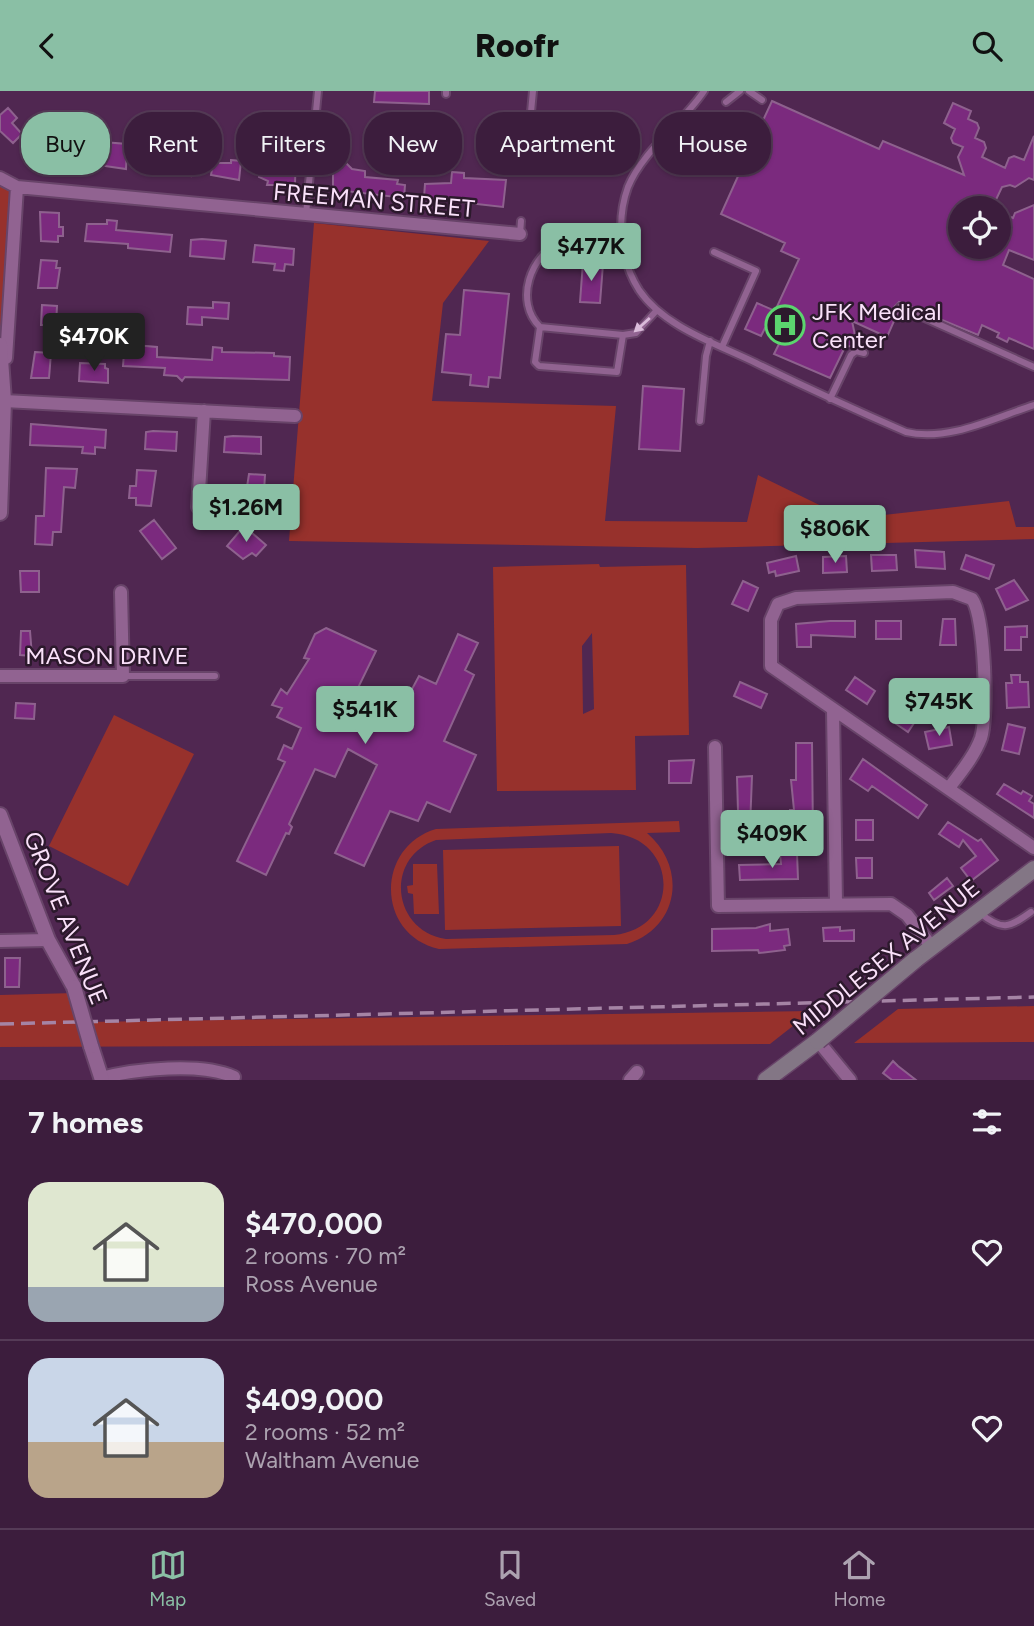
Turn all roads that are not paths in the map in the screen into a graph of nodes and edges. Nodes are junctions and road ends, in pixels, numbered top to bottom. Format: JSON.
{"nodes":[{"id":1,"x":318,"y":91,"type":"edge"},
{"id":2,"x":533,"y":91,"type":"edge"},
{"id":3,"x":704,"y":91,"type":"edge"},
{"id":4,"x":740,"y":91,"type":"edge"},
{"id":5,"x":749,"y":91,"type":"edge"},
{"id":6,"x":762,"y":100,"type":"dead end"},
{"id":7,"x":726,"y":102,"type":"dead end"},
{"id":8,"x":531,"y":112,"type":"dead end"},
{"id":9,"x":0,"y":178,"type":"edge"},
{"id":10,"x":17,"y":187,"type":"junction"},
{"id":11,"x":306,"y":216,"type":"junction"},
{"id":12,"x":520,"y":228,"type":"dead end"},
{"id":13,"x":622,"y":234,"type":"junction"},
{"id":14,"x":714,"y":252,"type":"dead end"},
{"id":15,"x":11,"y":275,"type":"junction"},
{"id":16,"x":0,"y":286,"type":"edge"},
{"id":17,"x":900,"y":307,"type":"dead end"},
{"id":18,"x":657,"y":310,"type":"junction"},
{"id":19,"x":540,"y":327,"type":"junction"},
{"id":20,"x":623,"y":335,"type":"junction"},
{"id":21,"x":710,"y":341,"type":"junction"},
{"id":22,"x":0,"y":345,"type":"edge"},
{"id":23,"x":722,"y":347,"type":"junction"},
{"id":24,"x":864,"y":353,"type":"dead end"},
{"id":25,"x":1034,"y":367,"type":"edge"},
{"id":26,"x":4,"y":394,"type":"junction"},
{"id":27,"x":830,"y":399,"type":"junction"},
{"id":28,"x":1034,"y":405,"type":"edge"},
{"id":29,"x":204,"y":411,"type":"junction"},
{"id":30,"x":295,"y":415,"type":"dead end"},
{"id":31,"x":700,"y":421,"type":"dead end"},
{"id":32,"x":1,"y":469,"type":"edge"},
{"id":33,"x":198,"y":507,"type":"dead end"},
{"id":34,"x":0,"y":513,"type":"edge"},
{"id":35,"x":121,"y":592,"type":"dead end"},
{"id":36,"x":0,"y":676,"type":"edge"},
{"id":37,"x":123,"y":676,"type":"junction"},
{"id":38,"x":215,"y":676,"type":"dead end"},
{"id":39,"x":833,"y":711,"type":"junction"},
{"id":40,"x":715,"y":747,"type":"dead end"},
{"id":41,"x":949,"y":788,"type":"junction"},
{"id":42,"x":0,"y":815,"type":"edge"},
{"id":43,"x":1034,"y":848,"type":"edge"},
{"id":44,"x":1034,"y":869,"type":"edge"},
{"id":45,"x":836,"y":903,"type":"junction"},
{"id":46,"x":979,"y":911,"type":"junction"},
{"id":47,"x":1031,"y":912,"type":"dead end"},
{"id":48,"x":48,"y":940,"type":"junction"},
{"id":49,"x":0,"y":941,"type":"edge"},
{"id":50,"x":932,"y":947,"type":"junction"},
{"id":51,"x":818,"y":1041,"type":"junction"},
{"id":52,"x":234,"y":1077,"type":"dead end"},
{"id":53,"x":102,"y":1079,"type":"edge"},
{"id":54,"x":766,"y":1080,"type":"edge"},
{"id":55,"x":850,"y":1080,"type":"edge"}],
"edges":[{"from":1,"to":11,"type":"lane"},
{"from":2,"to":8,"type":"lane"},
{"from":3,"to":13,"type":"lane"},
{"from":4,"to":7,"type":"lane"},
{"from":5,"to":6,"type":"lane"},
{"from":9,"to":10,"type":"street"},
{"from":10,"to":11,"type":"street","name":"FREEMAN STREET"},
{"from":10,"to":15,"type":"street"},
{"from":11,"to":12,"type":"street","name":"FREEMAN STREET"},
{"from":13,"to":18,"type":"lane"},
{"from":13,"to":19,"type":"lane"},
{"from":14,"to":23,"type":"lane"},
{"from":15,"to":16,"type":"street"},
{"from":15,"to":26,"type":"street"},
{"from":17,"to":25,"type":"lane"},
{"from":18,"to":20,"type":"lane","one_way":true},
{"from":18,"to":21,"type":"lane"},
{"from":19,"to":20,"type":"lane"},
{"from":19,"to":20,"type":"lane"},
{"from":21,"to":23,"type":"lane"},
{"from":21,"to":31,"type":"lane"},
{"from":22,"to":26,"type":"street"},
{"from":23,"to":27,"type":"lane"},
{"from":24,"to":27,"type":"lane"},
{"from":26,"to":29,"type":"street"},
{"from":26,"to":32,"type":"street"},
{"from":27,"to":28,"type":"lane"},
{"from":29,"to":30,"type":"street"},
{"from":29,"to":33,"type":"street"},
{"from":32,"to":34,"type":"street"},
{"from":35,"to":37,"type":"street"},
{"from":36,"to":37,"type":"street","name":"MASON DRIVE"},
{"from":37,"to":38,"type":"lane","name":"MASON DRIVE"},
{"from":39,"to":41,"type":"street"},
{"from":39,"to":41,"type":"street"},
{"from":39,"to":45,"type":"street"},
{"from":40,"to":45,"type":"street"},
{"from":41,"to":43,"type":"street"},
{"from":42,"to":48,"type":"street","name":"GROVE AVENUE"},
{"from":44,"to":46,"type":"main road","name":"MIDDLESEX AVENUE"},
{"from":45,"to":50,"type":"street"},
{"from":46,"to":47,"type":"lane"},
{"from":46,"to":50,"type":"main road","name":"MIDDLESEX AVENUE"},
{"from":48,"to":49,"type":"street"},
{"from":48,"to":53,"type":"street","name":"GROVE AVENUE","bridge":true},
{"from":50,"to":51,"type":"main road","name":"MIDDLESEX AVENUE","bridge":true},
{"from":51,"to":54,"type":"main road","name":"MIDDLESEX AVENUE"},
{"from":51,"to":55,"type":"street"},
{"from":52,"to":53,"type":"street"}]}
